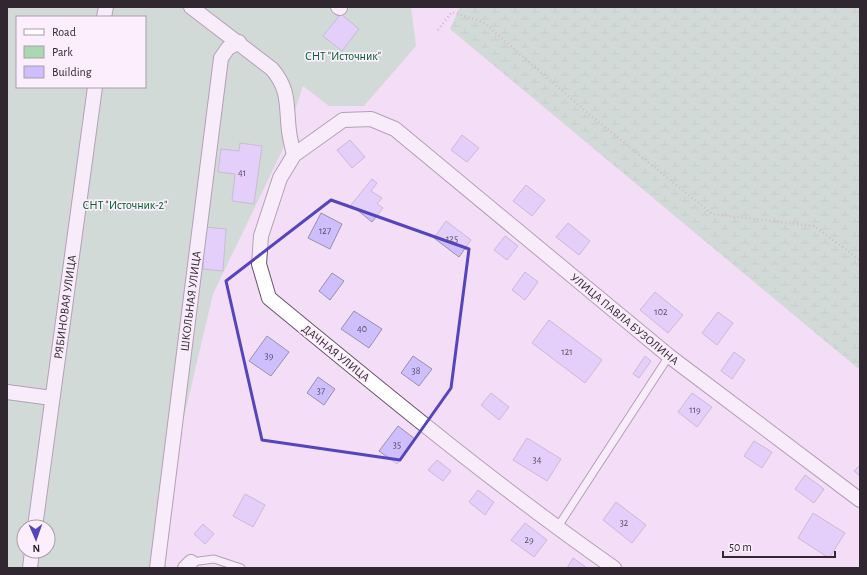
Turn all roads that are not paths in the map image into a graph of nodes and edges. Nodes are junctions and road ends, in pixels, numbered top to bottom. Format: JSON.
{"nodes":[{"id":1,"x":191,"y":7,"type":"edge"},
{"id":2,"x":238,"y":42,"type":"junction"},
{"id":3,"x":95,"y":88,"type":"edge"},
{"id":4,"x":395,"y":130,"type":"joint"},
{"id":5,"x":294,"y":155,"type":"junction"},
{"id":6,"x":670,"y":356,"type":"junction"},
{"id":7,"x":7,"y":392,"type":"edge"},
{"id":8,"x":52,"y":398,"type":"junction"},
{"id":9,"x":860,"y":500,"type":"edge"},
{"id":10,"x":36,"y":519,"type":"edge"},
{"id":11,"x":557,"y":528,"type":"junction"},
{"id":12,"x":188,"y":565,"type":"edge"},
{"id":13,"x":157,"y":568,"type":"edge"},
{"id":14,"x":241,"y":568,"type":"edge"},
{"id":15,"x":614,"y":568,"type":"edge"}],
"edges":[{"from":1,"to":2,"type":"street"},
{"from":2,"to":5,"type":"street"},
{"from":2,"to":13,"type":"street","name":"ШКОЛЬНАЯ УЛИЦА"},
{"from":3,"to":8,"type":"street","name":"РЯБИНОВАЯ УЛИЦА"},
{"from":4,"to":5,"type":"street","name":"ДАЧНАЯ УЛИЦА"},
{"from":4,"to":6,"type":"street","name":"УЛИЦА ПАВЛА БУЗОЛИНА"},
{"from":5,"to":11,"type":"street","name":"ДАЧНАЯ УЛИЦА"},
{"from":6,"to":9,"type":"street","name":"УЛИЦА ПАВЛА БУЗОЛИНА"},
{"from":6,"to":11,"type":"lane"},
{"from":7,"to":8,"type":"street"},
{"from":8,"to":10,"type":"street","name":"РЯБИНОВАЯ УЛИЦА"},
{"from":11,"to":15,"type":"street","name":"ДАЧНАЯ УЛИЦА"},
{"from":12,"to":14,"type":"lane"}]}
